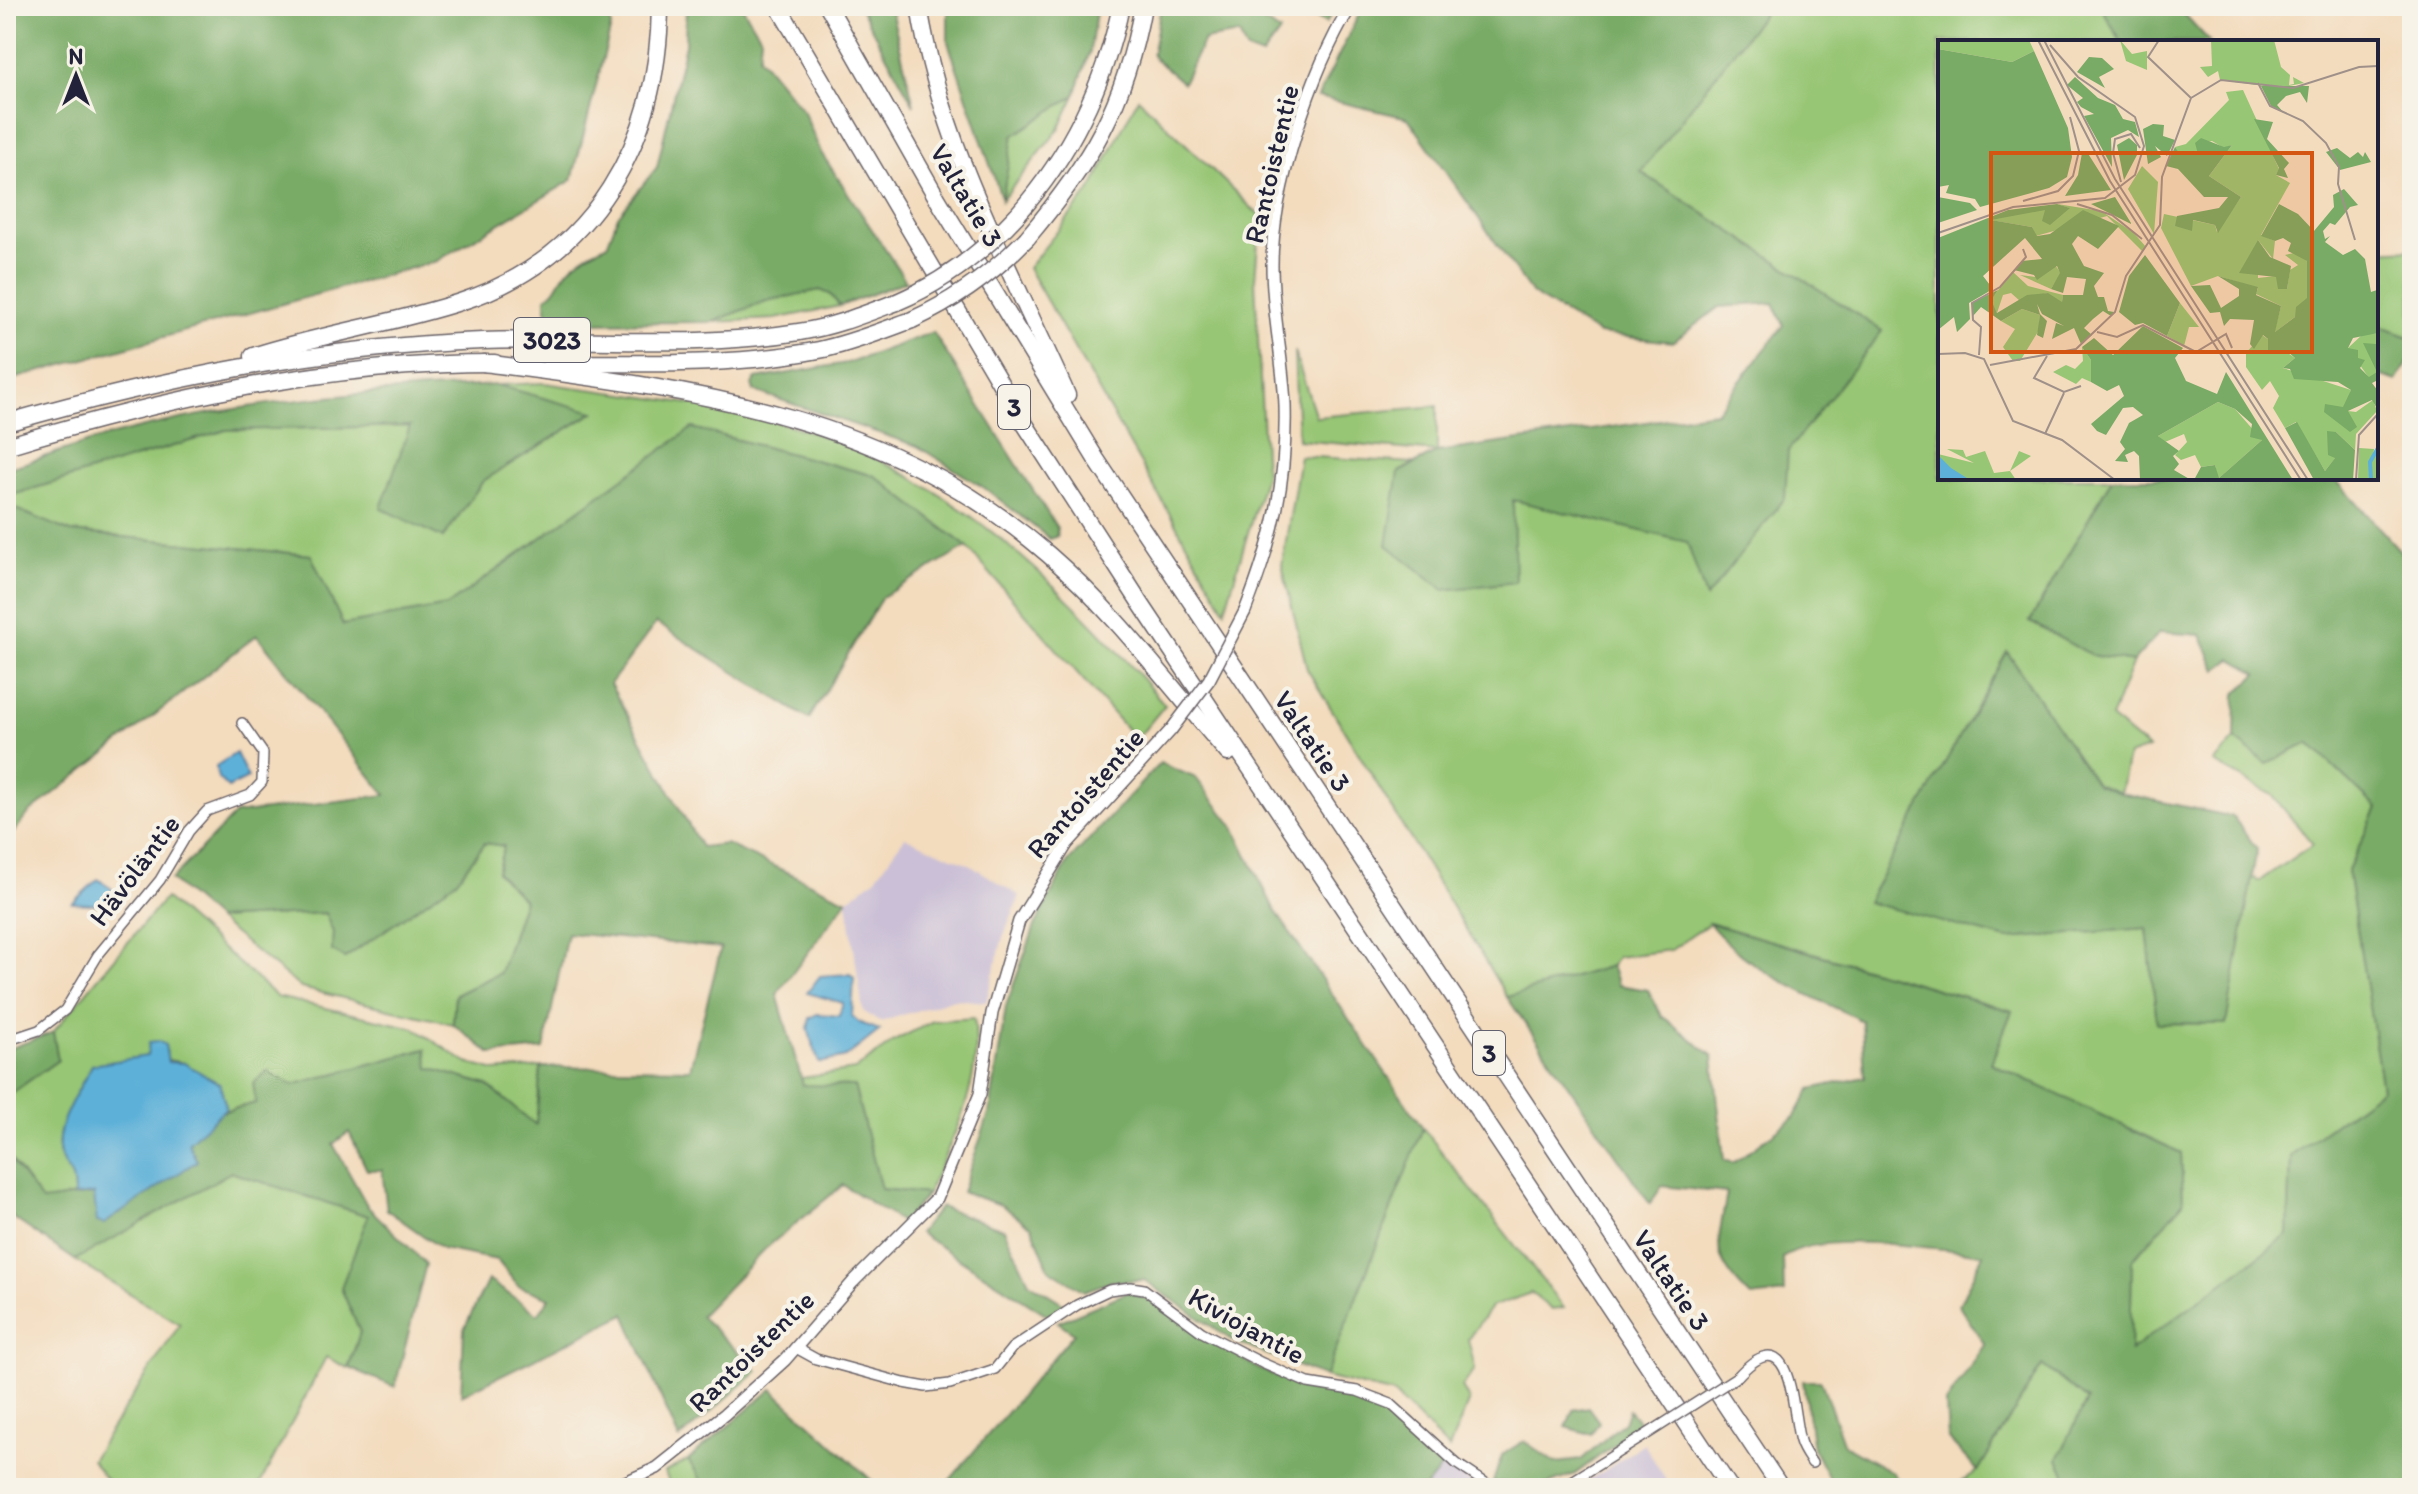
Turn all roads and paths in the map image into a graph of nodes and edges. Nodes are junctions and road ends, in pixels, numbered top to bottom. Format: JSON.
{"nodes":[{"id":1,"x":660,"y":6,"type":"edge"},
{"id":2,"x":778,"y":6,"type":"edge"},
{"id":3,"x":828,"y":6,"type":"edge"},
{"id":4,"x":919,"y":6,"type":"edge"},
{"id":5,"x":1121,"y":6,"type":"edge"},
{"id":6,"x":1143,"y":6,"type":"edge"},
{"id":7,"x":1351,"y":6,"type":"edge"},
{"id":8,"x":484,"y":363,"type":"junction"},
{"id":9,"x":204,"y":372,"type":"junction"},
{"id":10,"x":6,"y":423,"type":"edge"},
{"id":11,"x":6,"y":446,"type":"edge"},
{"id":12,"x":1096,"y":459,"type":"junction"},
{"id":13,"x":242,"y":723,"type":"dead end"},
{"id":14,"x":1267,"y":797,"type":"junction"},
{"id":15,"x":6,"y":1041,"type":"edge"},
{"id":16,"x":796,"y":1348,"type":"junction"},
{"id":17,"x":1812,"y":1463,"type":"dead end"},
{"id":18,"x":612,"y":1488,"type":"edge"},
{"id":19,"x":1493,"y":1488,"type":"edge"},
{"id":20,"x":1561,"y":1488,"type":"edge"},
{"id":21,"x":1730,"y":1488,"type":"edge"},
{"id":22,"x":1781,"y":1488,"type":"edge"}],
"edges":[{"from":1,"to":9,"type":"highway"},
{"from":2,"to":14,"type":"highway","number":"3"},
{"from":3,"to":12,"type":"highway","name":"Valtatie 3","number":"3"},
{"from":4,"to":12,"type":"highway"},
{"from":5,"to":9,"type":"highway","number":"3023","bridge":true},
{"from":6,"to":8,"type":"highway","number":"3023","bridge":true},
{"from":7,"to":16,"type":"street","name":"Rantoistentie","bridge":true},
{"from":8,"to":11,"type":"highway","number":"3023"},
{"from":8,"to":14,"type":"highway"},
{"from":9,"to":10,"type":"highway","number":"3023"},
{"from":12,"to":22,"type":"highway","name":"Valtatie 3","number":"3"},
{"from":13,"to":15,"type":"street","name":"Hävöläntie"},
{"from":14,"to":21,"type":"highway","number":"3"},
{"from":16,"to":18,"type":"street","name":"Rantoistentie"},
{"from":16,"to":19,"type":"street","name":"Kiviojantie"},
{"from":17,"to":20,"type":"street","bridge":true}]}
